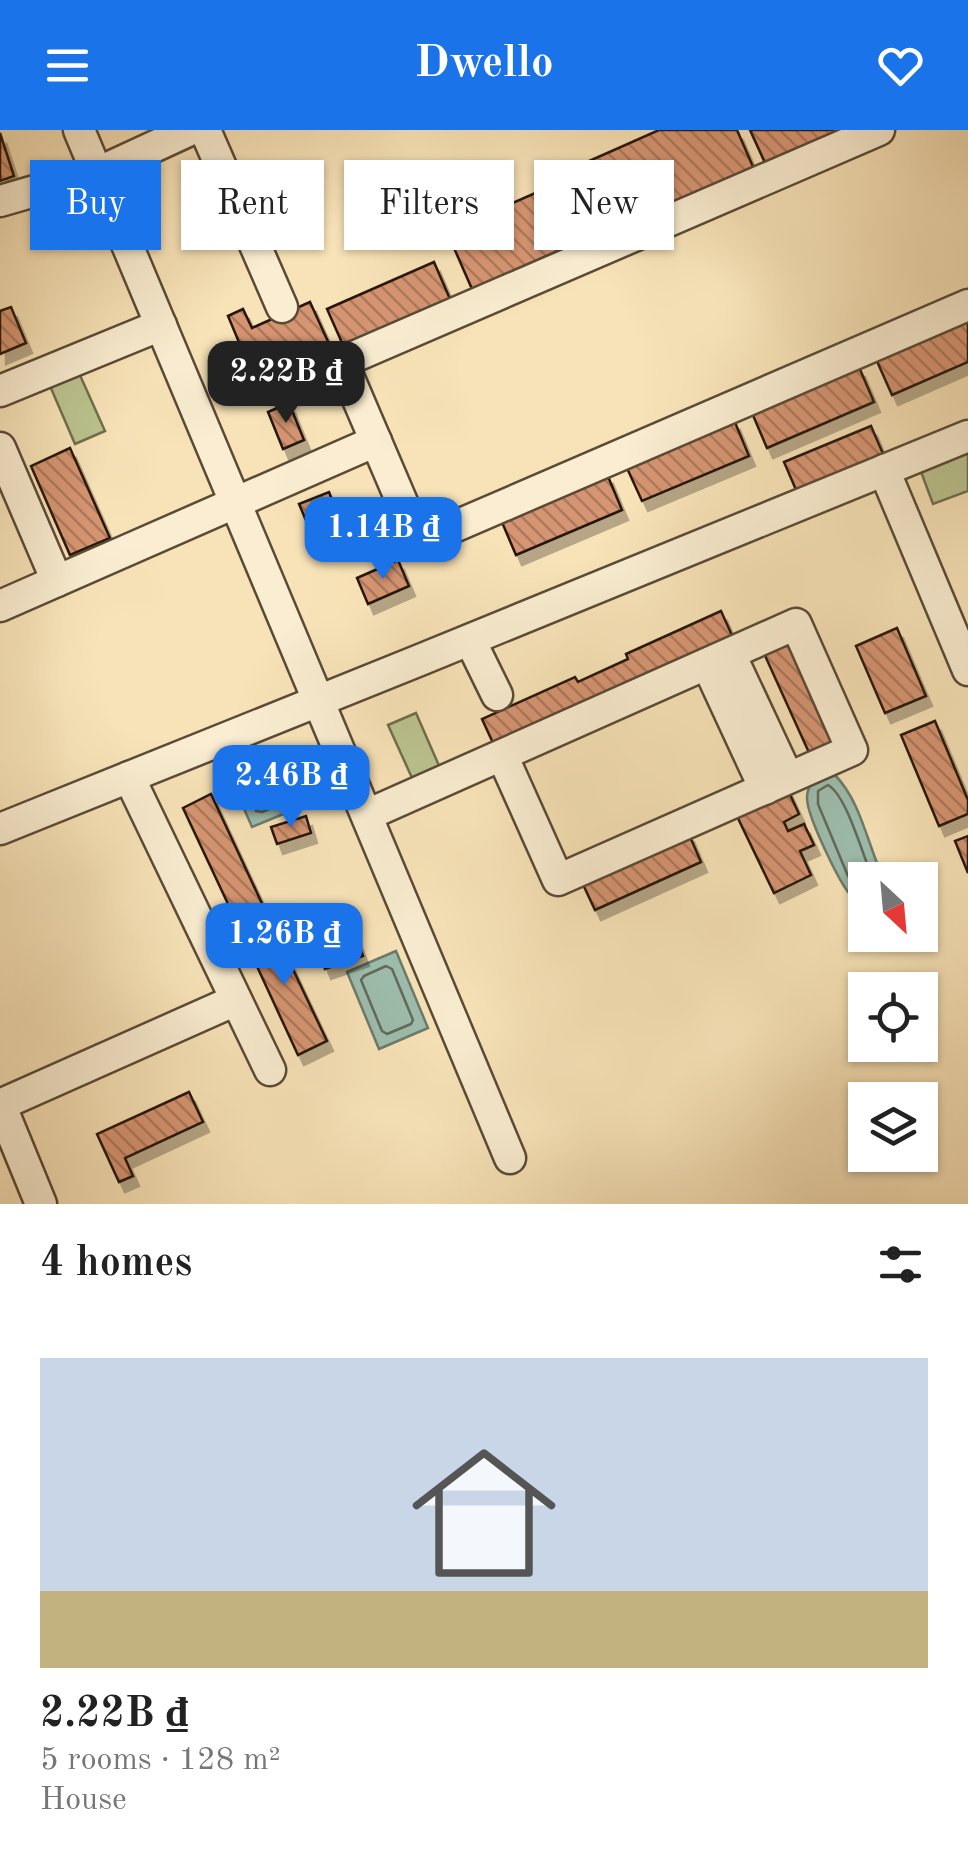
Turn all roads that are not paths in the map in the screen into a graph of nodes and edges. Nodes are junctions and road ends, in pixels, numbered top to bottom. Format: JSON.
{"nodes":[{"id":1,"x":79,"y":130,"type":"edge"},
{"id":2,"x":190,"y":130,"type":"edge"},
{"id":3,"x":205,"y":130,"type":"edge"},
{"id":4,"x":879,"y":130,"type":"edge"},
{"id":5,"x":92,"y":160,"type":"edge"},
{"id":6,"x":125,"y":160,"type":"edge"},
{"id":7,"x":30,"y":192,"type":"edge"},
{"id":8,"x":0,"y":201,"type":"edge"},
{"id":9,"x":129,"y":250,"type":"edge"},
{"id":10,"x":968,"y":305,"type":"edge"},
{"id":11,"x":282,"y":306,"type":"dead end"},
{"id":12,"x":160,"y":325,"type":"junction"},
{"id":13,"x":0,"y":391,"type":"edge"},
{"id":14,"x":968,"y":436,"type":"edge"},
{"id":15,"x":376,"y":441,"type":"junction"},
{"id":16,"x":0,"y":448,"type":"edge"},
{"id":17,"x":884,"y":470,"type":"junction"},
{"id":18,"x":235,"y":503,"type":"junction"},
{"id":19,"x":57,"y":581,"type":"junction"},
{"id":20,"x":0,"y":606,"type":"edge"},
{"id":21,"x":470,"y":640,"type":"junction"},
{"id":22,"x":719,"y":659,"type":"junction"},
{"id":23,"x":968,"y":670,"type":"edge"},
{"id":24,"x":497,"y":695,"type":"dead end"},
{"id":25,"x":318,"y":701,"type":"junction"},
{"id":26,"x":502,"y":755,"type":"junction"},
{"id":27,"x":129,"y":777,"type":"junction"},
{"id":28,"x":776,"y":784,"type":"junction"},
{"id":29,"x":366,"y":815,"type":"junction"},
{"id":30,"x":0,"y":829,"type":"edge"},
{"id":31,"x":236,"y":1000,"type":"junction"},
{"id":32,"x":270,"y":1070,"type":"dead end"},
{"id":33,"x":0,"y":1105,"type":"edge"},
{"id":34,"x":510,"y":1158,"type":"dead end"},
{"id":35,"x":41,"y":1204,"type":"edge"}],
"edges":[{"from":1,"to":5,"type":"lane"},
{"from":2,"to":6,"type":"lane"},
{"from":3,"to":11,"type":"lane"},
{"from":4,"to":15,"type":"lane"},
{"from":7,"to":8,"type":"lane"},
{"from":9,"to":12,"type":"lane"},
{"from":10,"to":15,"type":"lane"},
{"from":12,"to":13,"type":"lane"},
{"from":12,"to":18,"type":"lane"},
{"from":14,"to":17,"type":"lane"},
{"from":15,"to":18,"type":"lane"},
{"from":16,"to":19,"type":"lane"},
{"from":17,"to":21,"type":"lane"},
{"from":17,"to":23,"type":"lane"},
{"from":18,"to":19,"type":"lane"},
{"from":18,"to":25,"type":"lane"},
{"from":19,"to":20,"type":"lane"},
{"from":21,"to":24,"type":"lane"},
{"from":21,"to":25,"type":"lane"},
{"from":22,"to":26,"type":"lane"},
{"from":22,"to":28,"type":"lane"},
{"from":22,"to":28,"type":"lane"},
{"from":25,"to":27,"type":"lane"},
{"from":25,"to":29,"type":"lane"},
{"from":26,"to":28,"type":"lane"},
{"from":26,"to":29,"type":"lane"},
{"from":27,"to":30,"type":"lane"},
{"from":27,"to":31,"type":"lane"},
{"from":29,"to":34,"type":"lane"},
{"from":31,"to":32,"type":"lane"},
{"from":31,"to":33,"type":"lane"},
{"from":33,"to":35,"type":"lane"}]}
